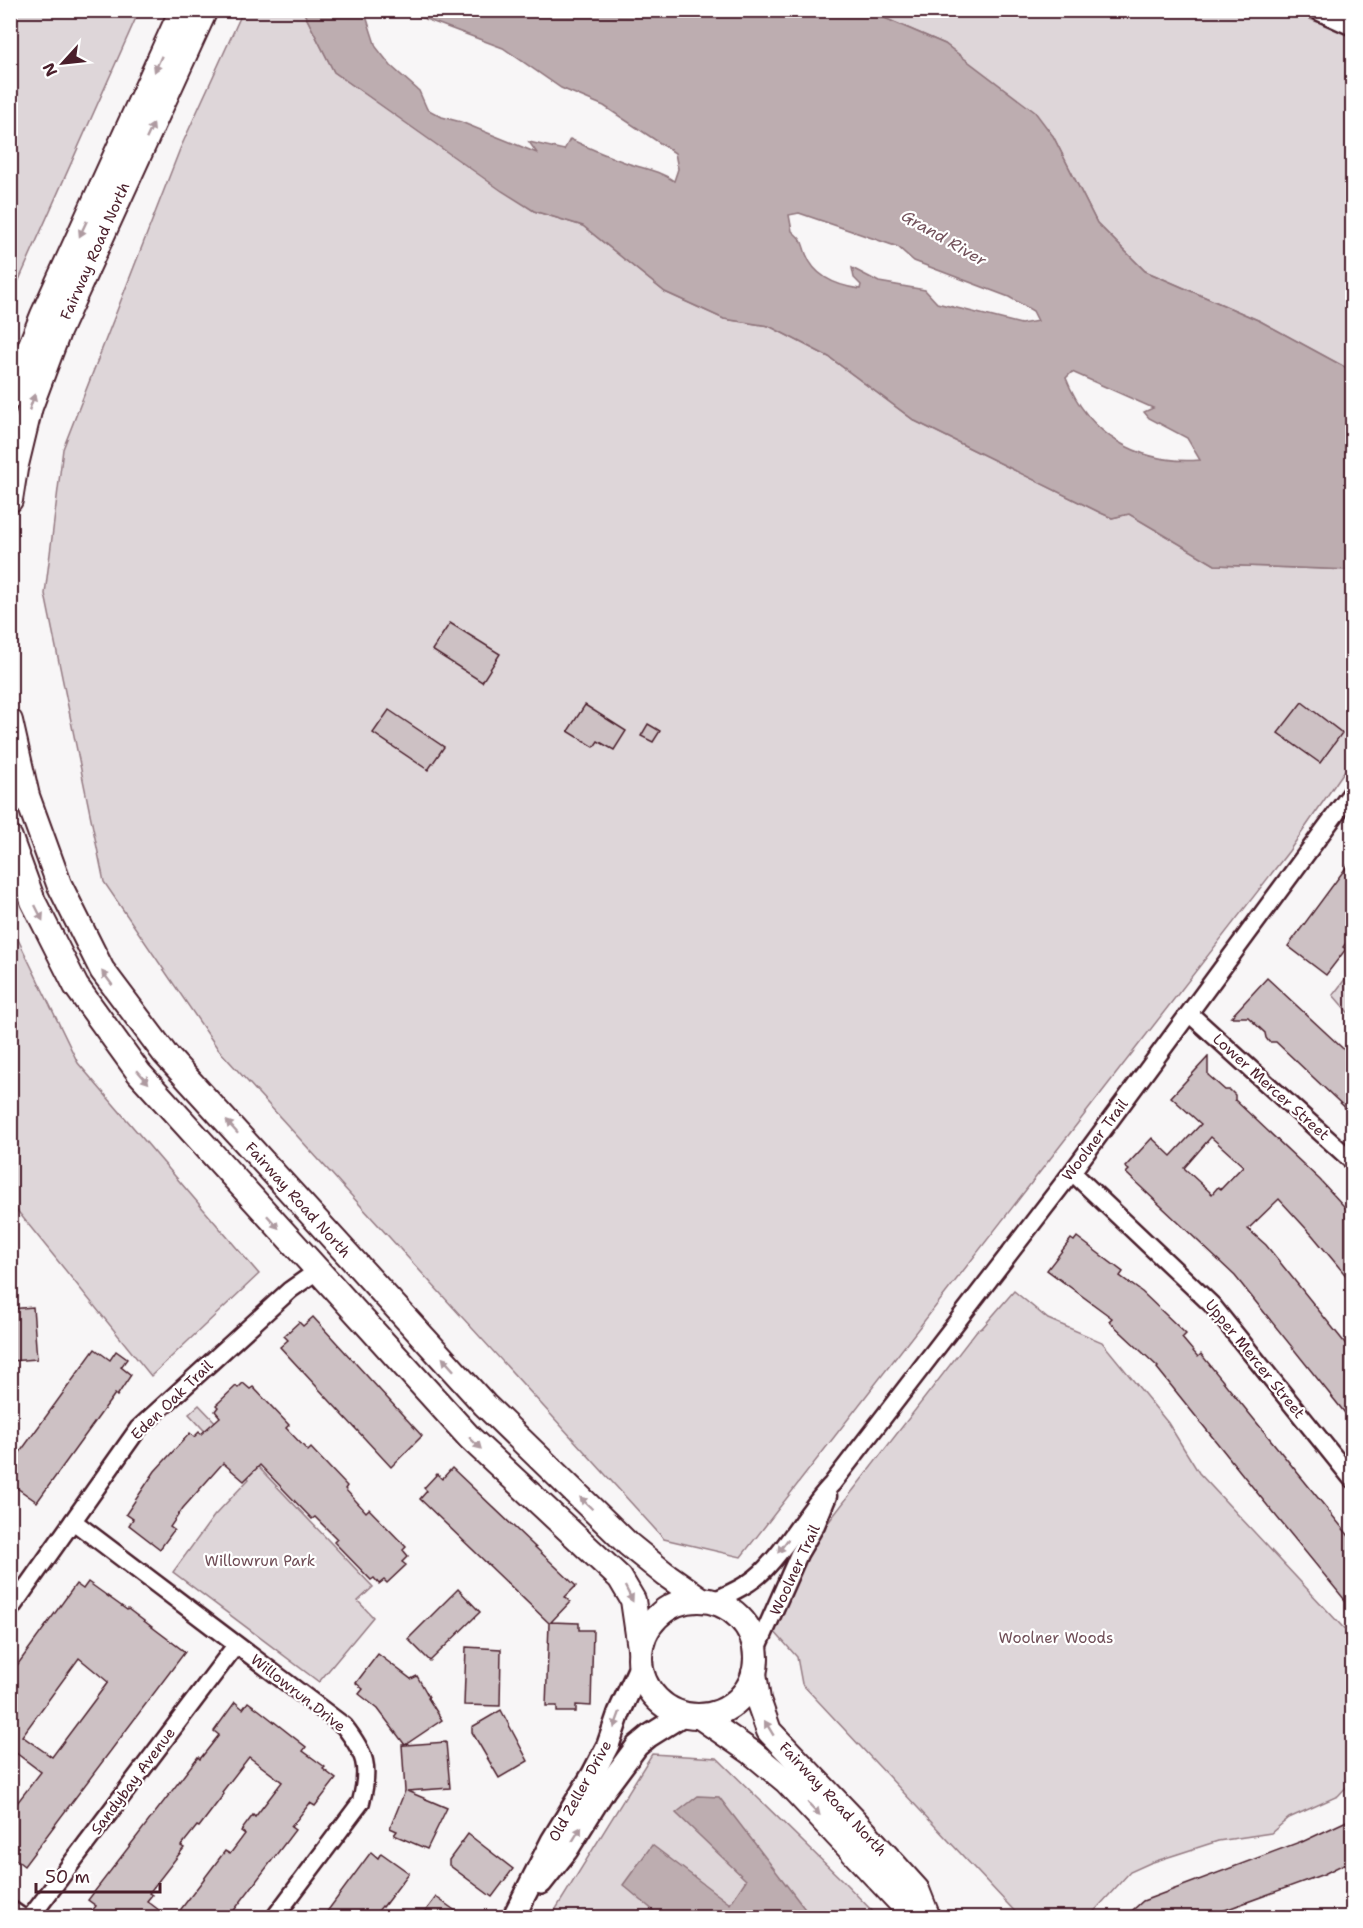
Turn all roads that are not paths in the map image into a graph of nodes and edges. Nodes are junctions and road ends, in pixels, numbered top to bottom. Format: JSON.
{"nodes":[{"id":1,"x":183,"y":10,"type":"edge"},
{"id":2,"x":205,"y":10,"type":"edge"},
{"id":3,"x":1321,"y":10,"type":"edge"},
{"id":4,"x":1353,"y":24,"type":"edge"},
{"id":5,"x":116,"y":180,"type":"junction"},
{"id":6,"x":10,"y":397,"type":"edge"},
{"id":7,"x":10,"y":500,"type":"edge"},
{"id":8,"x":10,"y":721,"type":"edge"},
{"id":9,"x":1353,"y":792,"type":"edge"},
{"id":10,"x":10,"y":838,"type":"edge"},
{"id":11,"x":1190,"y":1014,"type":"junction"},
{"id":12,"x":1353,"y":1161,"type":"edge"},
{"id":13,"x":1072,"y":1172,"type":"junction"},
{"id":14,"x":317,"y":1271,"type":"junction"},
{"id":15,"x":1353,"y":1479,"type":"edge"},
{"id":16,"x":832,"y":1484,"type":"junction"},
{"id":17,"x":73,"y":1521,"type":"junction"},
{"id":18,"x":707,"y":1601,"type":"junction"},
{"id":19,"x":10,"y":1610,"type":"edge"},
{"id":20,"x":236,"y":1645,"type":"junction"},
{"id":21,"x":640,"y":1658,"type":"junction"},
{"id":22,"x":754,"y":1664,"type":"junction"},
{"id":23,"x":691,"y":1715,"type":"junction"},
{"id":24,"x":10,"y":1909,"type":"edge"},
{"id":25,"x":514,"y":1916,"type":"edge"},
{"id":26,"x":23,"y":1917,"type":"edge"},
{"id":27,"x":30,"y":1917,"type":"edge"},
{"id":28,"x":274,"y":1917,"type":"edge"},
{"id":29,"x":922,"y":1917,"type":"edge"},
{"id":30,"x":928,"y":1917,"type":"edge"}],
"edges":[{"from":1,"to":5,"type":"main road","name":"Fairway Road North","one_way":true},
{"from":5,"to":2,"type":"main road","name":"Fairway Road North","one_way":true},
{"from":3,"to":4,"type":"street"},
{"from":5,"to":6,"type":"main road","name":"Fairway Road North","one_way":true},
{"from":7,"to":5,"type":"main road","name":"Fairway Road North","one_way":true},
{"from":18,"to":8,"type":"main road","name":"Fairway Road North","one_way":true},
{"from":9,"to":11,"type":"street","name":"Woolner Trail"},
{"from":10,"to":14,"type":"main road","one_way":true},
{"from":11,"to":12,"type":"street","name":"Lower Mercer Street"},
{"from":11,"to":13,"type":"street","name":"Woolner Trail"},
{"from":13,"to":15,"type":"street","name":"Upper Mercer Street"},
{"from":13,"to":16,"type":"street","name":"Woolner Trail"},
{"from":14,"to":17,"type":"street","name":"Eden Oak Trail"},
{"from":14,"to":21,"type":"main road","one_way":true},
{"from":16,"to":18,"type":"street","name":"Woolner Trail","one_way":true},
{"from":16,"to":22,"type":"street","name":"Woolner Trail"},
{"from":17,"to":19,"type":"street","name":"Eden Oak Trail"},
{"from":17,"to":20,"type":"street","name":"Willowrun Drive"},
{"from":18,"to":21,"type":"main road"},
{"from":18,"to":22,"type":"main road"},
{"from":20,"to":27,"type":"street","name":"Sandybay Avenue"},
{"from":20,"to":28,"type":"street","name":"Willowrun Drive"},
{"from":21,"to":23,"type":"main road"},
{"from":21,"to":25,"type":"street","name":"Old Zeller Drive","one_way":true},
{"from":22,"to":23,"type":"main road"},
{"from":30,"to":22,"type":"main road","name":"Fairway Road North","one_way":true},
{"from":25,"to":23,"type":"street","name":"Old Zeller Drive","one_way":true},
{"from":23,"to":29,"type":"main road","name":"Fairway Road North","one_way":true},
{"from":24,"to":26,"type":"street"}]}
